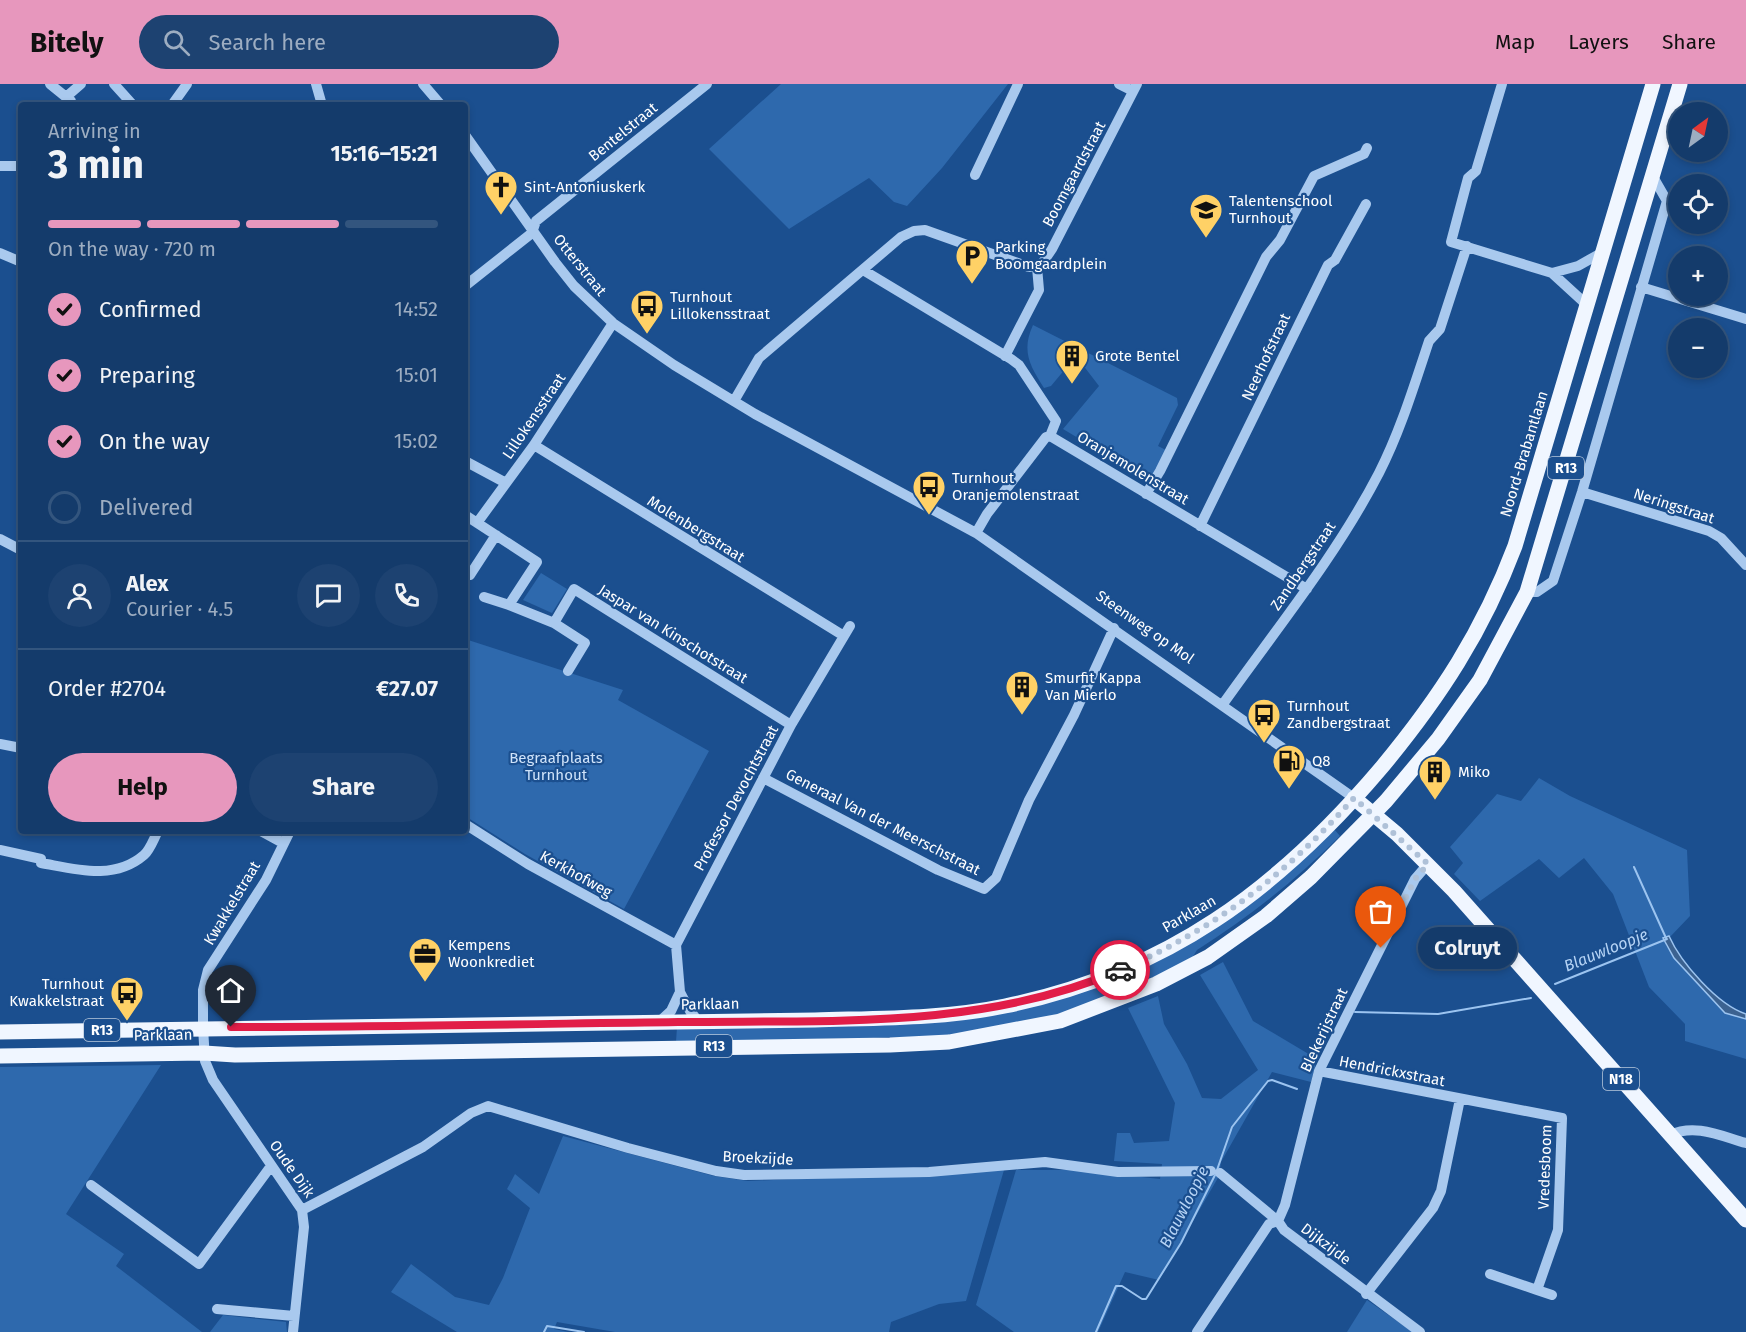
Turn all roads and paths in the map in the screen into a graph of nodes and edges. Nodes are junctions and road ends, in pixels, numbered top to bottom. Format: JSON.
{"nodes":[{"id":1,"x":51,"y":84,"type":"edge"},
{"id":2,"x":81,"y":84,"type":"edge"},
{"id":3,"x":114,"y":84,"type":"edge"},
{"id":4,"x":186,"y":84,"type":"edge"},
{"id":5,"x":316,"y":84,"type":"edge"},
{"id":6,"x":423,"y":84,"type":"edge"},
{"id":7,"x":707,"y":84,"type":"edge"},
{"id":8,"x":1018,"y":84,"type":"edge"},
{"id":9,"x":1119,"y":84,"type":"edge"},
{"id":10,"x":1503,"y":84,"type":"edge"},
{"id":11,"x":1653,"y":84,"type":"edge"},
{"id":12,"x":1680,"y":84,"type":"edge"},
{"id":13,"x":1135,"y":88,"type":"edge"},
{"id":14,"x":130,"y":102,"type":"edge"},
{"id":15,"x":174,"y":102,"type":"edge"},
{"id":16,"x":321,"y":102,"type":"edge"},
{"id":17,"x":438,"y":102,"type":"edge"},
{"id":18,"x":468,"y":139,"type":"edge"},
{"id":19,"x":1367,"y":148,"type":"dead end"},
{"id":20,"x":0,"y":166,"type":"edge"},
{"id":21,"x":18,"y":166,"type":"edge"},
{"id":22,"x":1629,"y":166,"type":"junction"},
{"id":23,"x":975,"y":175,"type":"dead end"},
{"id":24,"x":1652,"y":175,"type":"junction"},
{"id":25,"x":1366,"y":204,"type":"dead end"},
{"id":26,"x":533,"y":228,"type":"junction"},
{"id":27,"x":1467,"y":246,"type":"junction"},
{"id":28,"x":1603,"y":252,"type":"junction"},
{"id":29,"x":0,"y":253,"type":"edge"},
{"id":30,"x":18,"y":261,"type":"edge"},
{"id":31,"x":1037,"y":267,"type":"junction"},
{"id":32,"x":863,"y":270,"type":"junction"},
{"id":33,"x":1552,"y":273,"type":"junction"},
{"id":34,"x":468,"y":284,"type":"edge"},
{"id":35,"x":1641,"y":287,"type":"junction"},
{"id":36,"x":1587,"y":305,"type":"junction"},
{"id":37,"x":1746,"y":319,"type":"edge"},
{"id":38,"x":613,"y":323,"type":"junction"},
{"id":39,"x":1005,"y":356,"type":"junction"},
{"id":40,"x":734,"y":401,"type":"junction"},
{"id":41,"x":1050,"y":436,"type":"junction"},
{"id":42,"x":534,"y":445,"type":"junction"},
{"id":43,"x":468,"y":463,"type":"edge"},
{"id":44,"x":506,"y":483,"type":"junction"},
{"id":45,"x":1582,"y":492,"type":"junction"},
{"id":46,"x":1146,"y":494,"type":"junction"},
{"id":47,"x":468,"y":517,"type":"edge"},
{"id":48,"x":477,"y":523,"type":"junction"},
{"id":49,"x":1200,"y":526,"type":"junction"},
{"id":50,"x":976,"y":533,"type":"junction"},
{"id":51,"x":495,"y":534,"type":"junction"},
{"id":52,"x":0,"y":539,"type":"edge"},
{"id":53,"x":18,"y":548,"type":"edge"},
{"id":54,"x":1746,"y":566,"type":"edge"},
{"id":55,"x":470,"y":575,"type":"dead end"},
{"id":56,"x":1307,"y":589,"type":"junction"},
{"id":57,"x":1527,"y":592,"type":"junction"},
{"id":58,"x":484,"y":597,"type":"dead end"},
{"id":59,"x":509,"y":605,"type":"junction"},
{"id":60,"x":554,"y":623,"type":"junction"},
{"id":61,"x":1114,"y":628,"type":"junction"},
{"id":62,"x":847,"y":631,"type":"joint"},
{"id":63,"x":568,"y":671,"type":"dead end"},
{"id":64,"x":1223,"y":704,"type":"junction"},
{"id":65,"x":791,"y":725,"type":"junction"},
{"id":66,"x":0,"y":744,"type":"edge"},
{"id":67,"x":18,"y":747,"type":"edge"},
{"id":68,"x":763,"y":778,"type":"junction"},
{"id":69,"x":1354,"y":798,"type":"junction"},
{"id":70,"x":1374,"y":814,"type":"junction"},
{"id":71,"x":468,"y":826,"type":"edge"},
{"id":72,"x":156,"y":834,"type":"edge"},
{"id":73,"x":266,"y":834,"type":"edge"},
{"id":74,"x":288,"y":834,"type":"edge"},
{"id":75,"x":283,"y":843,"type":"junction"},
{"id":76,"x":0,"y":850,"type":"edge"},
{"id":77,"x":1428,"y":864,"type":"junction"},
{"id":78,"x":676,"y":945,"type":"junction"},
{"id":79,"x":680,"y":992,"type":"junction"},
{"id":80,"x":659,"y":1022,"type":"junction"},
{"id":81,"x":699,"y":1022,"type":"junction"},
{"id":82,"x":203,"y":1027,"type":"junction"},
{"id":83,"x":0,"y":1032,"type":"edge"},
{"id":84,"x":204,"y":1053,"type":"junction"},
{"id":85,"x":0,"y":1056,"type":"edge"},
{"id":86,"x":1319,"y":1071,"type":"junction"},
{"id":87,"x":1460,"y":1099,"type":"junction"},
{"id":88,"x":1549,"y":1115,"type":"joint"},
{"id":89,"x":1670,"y":1135,"type":"junction"},
{"id":90,"x":1746,"y":1143,"type":"edge"},
{"id":91,"x":271,"y":1166,"type":"junction"},
{"id":92,"x":1216,"y":1172,"type":"joint"},
{"id":93,"x":91,"y":1185,"type":"dead end"},
{"id":94,"x":302,"y":1210,"type":"junction"},
{"id":95,"x":1746,"y":1220,"type":"edge"},
{"id":96,"x":1278,"y":1221,"type":"junction"},
{"id":97,"x":1490,"y":1274,"type":"dead end"},
{"id":98,"x":1537,"y":1290,"type":"junction"},
{"id":99,"x":1366,"y":1294,"type":"junction"},
{"id":100,"x":1552,"y":1295,"type":"dead end"},
{"id":101,"x":217,"y":1309,"type":"dead end"},
{"id":102,"x":294,"y":1316,"type":"junction"},
{"id":103,"x":293,"y":1332,"type":"edge"},
{"id":104,"x":1197,"y":1332,"type":"edge"},
{"id":105,"x":1420,"y":1332,"type":"edge"}],
"edges":[{"from":1,"to":2,"type":"street"},
{"from":3,"to":14,"type":"street"},
{"from":4,"to":15,"type":"street"},
{"from":5,"to":16,"type":"street"},
{"from":6,"to":17,"type":"street"},
{"from":7,"to":26,"type":"street","name":"Bentelstraat"},
{"from":8,"to":23,"type":"street"},
{"from":9,"to":13,"type":"street"},
{"from":10,"to":27,"type":"street"},
{"from":11,"to":22,"type":"main road","name":"Noord-Brabantlaan","number":"R13"},
{"from":12,"to":24,"type":"main road","number":"R13"},
{"from":13,"to":31,"type":"street","name":"Boomgaardstraat"},
{"from":18,"to":26,"type":"street","name":"Otterstraat"},
{"from":19,"to":46,"type":"street"},
{"from":20,"to":21,"type":"street"},
{"from":22,"to":24,"type":"main road"},
{"from":22,"to":28,"type":"main road","name":"Noord-Brabantlaan","number":"R13"},
{"from":24,"to":35,"type":"street"},
{"from":24,"to":57,"type":"main road","number":"R13"},
{"from":25,"to":49,"type":"street","name":"Neerhofstraat"},
{"from":26,"to":34,"type":"street","name":"Bentelstraat"},
{"from":26,"to":38,"type":"street","name":"Otterstraat"},
{"from":27,"to":33,"type":"street"},
{"from":27,"to":56,"type":"street","name":"Zandbergstraat"},
{"from":28,"to":33,"type":"street"},
{"from":28,"to":36,"type":"main road","name":"Noord-Brabantlaan","number":"R13"},
{"from":29,"to":30,"type":"street"},
{"from":31,"to":32,"type":"street"},
{"from":31,"to":39,"type":"street"},
{"from":32,"to":39,"type":"street"},
{"from":32,"to":40,"type":"street"},
{"from":33,"to":36,"type":"street"},
{"from":35,"to":37,"type":"street"},
{"from":35,"to":45,"type":"street"},
{"from":36,"to":69,"type":"main road","name":"Noord-Brabantlaan","number":"R13"},
{"from":38,"to":40,"type":"street","name":"Otterstraat"},
{"from":38,"to":42,"type":"street","name":"Lillokensstraat"},
{"from":39,"to":41,"type":"street"},
{"from":40,"to":50,"type":"street","name":"Steenweg op Mol"},
{"from":41,"to":46,"type":"street","name":"Oranjemolenstraat"},
{"from":41,"to":50,"type":"street"},
{"from":42,"to":44,"type":"street","name":"Lillokensstraat"},
{"from":42,"to":62,"type":"street","name":"Molenbergstraat"},
{"from":43,"to":44,"type":"street"},
{"from":44,"to":48,"type":"street","name":"Lillokensstraat"},
{"from":45,"to":54,"type":"street","name":"Neringstraat"},
{"from":45,"to":57,"type":"street"},
{"from":46,"to":49,"type":"street","name":"Oranjemolenstraat"},
{"from":47,"to":48,"type":"street"},
{"from":48,"to":51,"type":"street"},
{"from":49,"to":56,"type":"street","name":"Oranjemolenstraat"},
{"from":50,"to":61,"type":"street","name":"Steenweg op Mol"},
{"from":51,"to":55,"type":"street"},
{"from":51,"to":59,"type":"street"},
{"from":52,"to":53,"type":"street"},
{"from":56,"to":64,"type":"street","name":"Zandbergstraat"},
{"from":57,"to":70,"type":"main road","number":"R13"},
{"from":58,"to":59,"type":"street"},
{"from":59,"to":60,"type":"street"},
{"from":60,"to":63,"type":"street"},
{"from":60,"to":65,"type":"street","name":"Jaspar van Kinschotstraat"},
{"from":61,"to":64,"type":"street","name":"Steenweg op Mol"},
{"from":61,"to":68,"type":"street","name":"Generaal Van der Meerschstraat"},
{"from":62,"to":65,"type":"street","name":"Professor Devochtstraat"},
{"from":64,"to":69,"type":"street","name":"Steenweg op Mol"},
{"from":65,"to":68,"type":"street","name":"Professor Devochtstraat"},
{"from":66,"to":67,"type":"street"},
{"from":68,"to":78,"type":"street","name":"Professor Devochtstraat"},
{"from":69,"to":70,"type":"main road","name":"Steenweg op Mol","number":"N18"},
{"from":69,"to":81,"type":"main road","name":"Parklaan","number":"R13"},
{"from":70,"to":77,"type":"main road","name":"Steenweg op Mol","number":"N18"},
{"from":70,"to":84,"type":"main road","name":"Parklaan","number":"R13"},
{"from":71,"to":78,"type":"street","name":"Kerkhofweg"},
{"from":72,"to":76,"type":"street"},
{"from":73,"to":75,"type":"street"},
{"from":74,"to":75,"type":"street","name":"Kwakkelstraat"},
{"from":75,"to":82,"type":"street","name":"Kwakkelstraat"},
{"from":77,"to":86,"type":"street","name":"Blekerijstraat"},
{"from":77,"to":89,"type":"main road","name":"Steenweg op Mol","number":"N18"},
{"from":78,"to":79,"type":"street"},
{"from":79,"to":80,"type":"street"},
{"from":79,"to":81,"type":"street"},
{"from":80,"to":81,"type":"main road","name":"Parklaan","number":"R13"},
{"from":80,"to":82,"type":"main road","name":"Parklaan","number":"R13"},
{"from":82,"to":83,"type":"main road","name":"Parklaan","number":"R13"},
{"from":82,"to":84,"type":"street","name":"Kwakkelstraat"},
{"from":84,"to":85,"type":"main road","name":"Parklaan","number":"R13"},
{"from":84,"to":91,"type":"street","name":"Oude Dijk"},
{"from":86,"to":87,"type":"street","name":"Hendrickxstraat"},
{"from":86,"to":96,"type":"street","name":"Blekerijstraat"},
{"from":87,"to":88,"type":"street","name":"Hendrickxstraat"},
{"from":87,"to":99,"type":"street","name":"Hendrickxstraat"},
{"from":88,"to":98,"type":"street","name":"Vredesboom"},
{"from":89,"to":90,"type":"street"},
{"from":89,"to":95,"type":"main road","number":"N18"},
{"from":91,"to":93,"type":"street"},
{"from":91,"to":94,"type":"street","name":"Oude Dijk"},
{"from":92,"to":94,"type":"street","name":"Broekzijde"},
{"from":92,"to":96,"type":"street","name":"Dijkzijde"},
{"from":94,"to":102,"type":"street","name":"Oude Dijk"},
{"from":96,"to":99,"type":"street","name":"Dijkzijde"},
{"from":96,"to":104,"type":"street"},
{"from":97,"to":98,"type":"street"},
{"from":98,"to":100,"type":"street"},
{"from":99,"to":105,"type":"street","name":"Dijkzijde"},
{"from":101,"to":102,"type":"street"},
{"from":102,"to":103,"type":"street","name":"Oude Dijk"}]}
